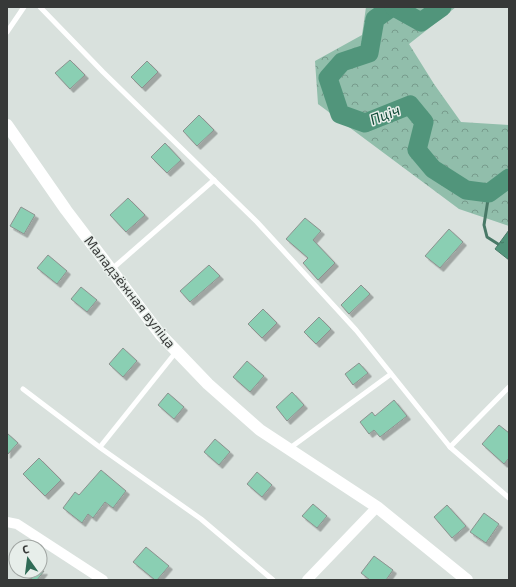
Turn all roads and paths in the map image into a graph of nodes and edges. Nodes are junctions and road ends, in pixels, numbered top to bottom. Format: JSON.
{"nodes":[{"id":1,"x":24,"y":7,"type":"edge"},
{"id":2,"x":40,"y":7,"type":"edge"},
{"id":3,"x":7,"y":32,"type":"edge"},
{"id":4,"x":7,"y":125,"type":"edge"},
{"id":5,"x":214,"y":180,"type":"junction"},
{"id":6,"x":111,"y":270,"type":"junction"},
{"id":7,"x":177,"y":352,"type":"junction"},
{"id":8,"x":391,"y":374,"type":"junction"},
{"id":9,"x":509,"y":387,"type":"edge"},
{"id":10,"x":23,"y":388,"type":"dead end"},
{"id":11,"x":100,"y":447,"type":"junction"},
{"id":12,"x":450,"y":447,"type":"junction"},
{"id":13,"x":289,"y":449,"type":"junction"},
{"id":14,"x":509,"y":498,"type":"edge"},
{"id":15,"x":377,"y":507,"type":"junction"},
{"id":16,"x":7,"y":522,"type":"edge"},
{"id":17,"x":103,"y":580,"type":"edge"},
{"id":18,"x":273,"y":580,"type":"edge"},
{"id":19,"x":307,"y":580,"type":"edge"},
{"id":20,"x":467,"y":580,"type":"edge"}],
"edges":[{"from":1,"to":3,"type":"lane"},
{"from":2,"to":5,"type":"lane"},
{"from":4,"to":6,"type":"street","name":"Маладзёжная вуліца"},
{"from":5,"to":6,"type":"lane"},
{"from":5,"to":8,"type":"lane"},
{"from":6,"to":7,"type":"street","name":"Маладзёжная вуліца"},
{"from":7,"to":11,"type":"lane"},
{"from":7,"to":13,"type":"street","name":"Маладзёжная вуліца"},
{"from":8,"to":12,"type":"lane"},
{"from":8,"to":13,"type":"lane"},
{"from":9,"to":12,"type":"lane"},
{"from":10,"to":11,"type":"lane"},
{"from":11,"to":18,"type":"lane"},
{"from":12,"to":14,"type":"lane"},
{"from":13,"to":15,"type":"street","name":"Маладзёжная вуліца"},
{"from":15,"to":19,"type":"street"},
{"from":15,"to":20,"type":"street","name":"Маладзёжная вуліца"},
{"from":16,"to":17,"type":"street"}]}
